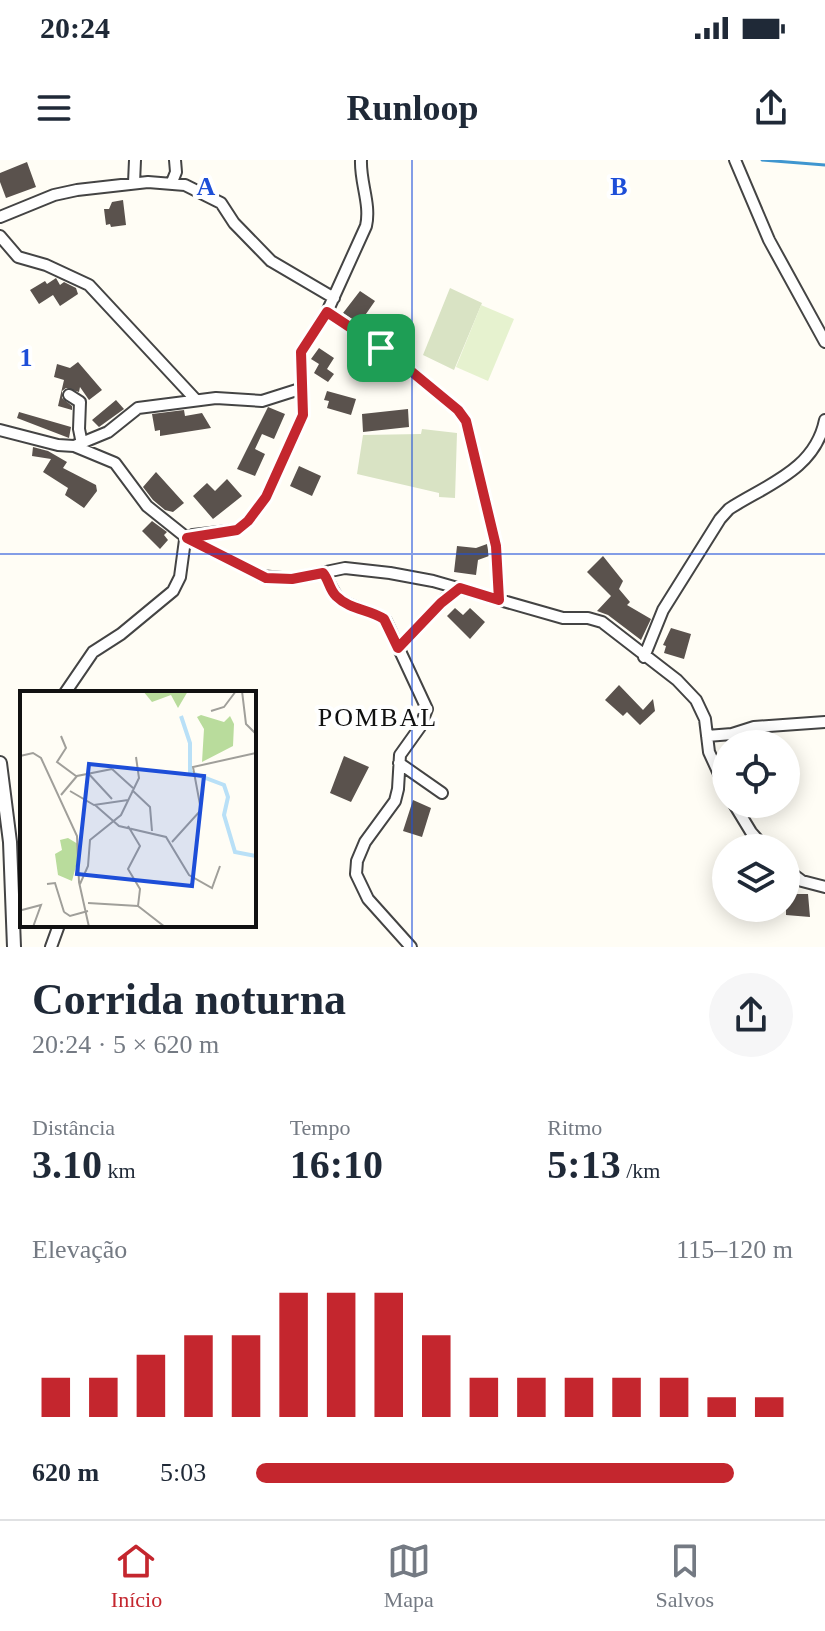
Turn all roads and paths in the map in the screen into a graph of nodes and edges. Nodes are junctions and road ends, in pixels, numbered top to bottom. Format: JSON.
{"nodes":[{"id":1,"x":135,"y":160,"type":"edge"},
{"id":2,"x":175,"y":160,"type":"edge"},
{"id":3,"x":361,"y":160,"type":"edge"},
{"id":4,"x":735,"y":162,"type":"edge"},
{"id":5,"x":172,"y":182,"type":"junction"},
{"id":6,"x":134,"y":183,"type":"junction"},
{"id":7,"x":0,"y":217,"type":"edge"},
{"id":8,"x":0,"y":236,"type":"edge"},
{"id":9,"x":334,"y":298,"type":"junction"},
{"id":10,"x":327,"y":312,"type":"junction"},
{"id":11,"x":825,"y":342,"type":"edge"},
{"id":12,"x":303,"y":388,"type":"junction"},
{"id":13,"x":69,"y":395,"type":"dead end"},
{"id":14,"x":196,"y":400,"type":"junction"},
{"id":15,"x":825,"y":420,"type":"edge"},
{"id":16,"x":0,"y":430,"type":"edge"},
{"id":17,"x":78,"y":445,"type":"junction"},
{"id":18,"x":187,"y":538,"type":"junction"},
{"id":19,"x":323,"y":573,"type":"junction"},
{"id":20,"x":460,"y":588,"type":"junction"},
{"id":21,"x":499,"y":600,"type":"junction"},
{"id":22,"x":398,"y":648,"type":"junction"},
{"id":23,"x":644,"y":657,"type":"junction"},
{"id":24,"x":66,"y":691,"type":"edge"},
{"id":25,"x":825,"y":722,"type":"edge"},
{"id":26,"x":707,"y":736,"type":"junction"},
{"id":27,"x":712,"y":759,"type":"edge"},
{"id":28,"x":0,"y":763,"type":"edge"},
{"id":29,"x":399,"y":763,"type":"junction"},
{"id":30,"x":442,"y":793,"type":"dead end"},
{"id":31,"x":800,"y":880,"type":"edge"},
{"id":32,"x":825,"y":887,"type":"edge"},
{"id":33,"x":58,"y":927,"type":"edge"},
{"id":34,"x":14,"y":947,"type":"edge"},
{"id":35,"x":51,"y":947,"type":"edge"},
{"id":36,"x":411,"y":947,"type":"edge"}],
"edges":[{"from":1,"to":6,"type":"street"},
{"from":2,"to":5,"type":"street"},
{"from":3,"to":9,"type":"street"},
{"from":4,"to":11,"type":"street"},
{"from":5,"to":6,"type":"street"},
{"from":5,"to":9,"type":"street"},
{"from":6,"to":7,"type":"street"},
{"from":8,"to":14,"type":"street"},
{"from":9,"to":10,"type":"street"},
{"from":10,"to":12,"type":"street"},
{"from":10,"to":21,"type":"street"},
{"from":12,"to":14,"type":"street"},
{"from":12,"to":18,"type":"street"},
{"from":13,"to":17,"type":"street"},
{"from":14,"to":17,"type":"street"},
{"from":15,"to":23,"type":"street"},
{"from":16,"to":17,"type":"street"},
{"from":17,"to":18,"type":"street"},
{"from":18,"to":19,"type":"street"},
{"from":18,"to":24,"type":"street"},
{"from":19,"to":20,"type":"street"},
{"from":19,"to":22,"type":"street"},
{"from":20,"to":21,"type":"street"},
{"from":20,"to":22,"type":"street"},
{"from":21,"to":23,"type":"street"},
{"from":22,"to":29,"type":"street"},
{"from":23,"to":26,"type":"street"},
{"from":25,"to":26,"type":"street"},
{"from":26,"to":27,"type":"street"},
{"from":28,"to":34,"type":"street"},
{"from":29,"to":30,"type":"street"},
{"from":29,"to":36,"type":"street"},
{"from":31,"to":32,"type":"street"},
{"from":33,"to":35,"type":"street"}]}
